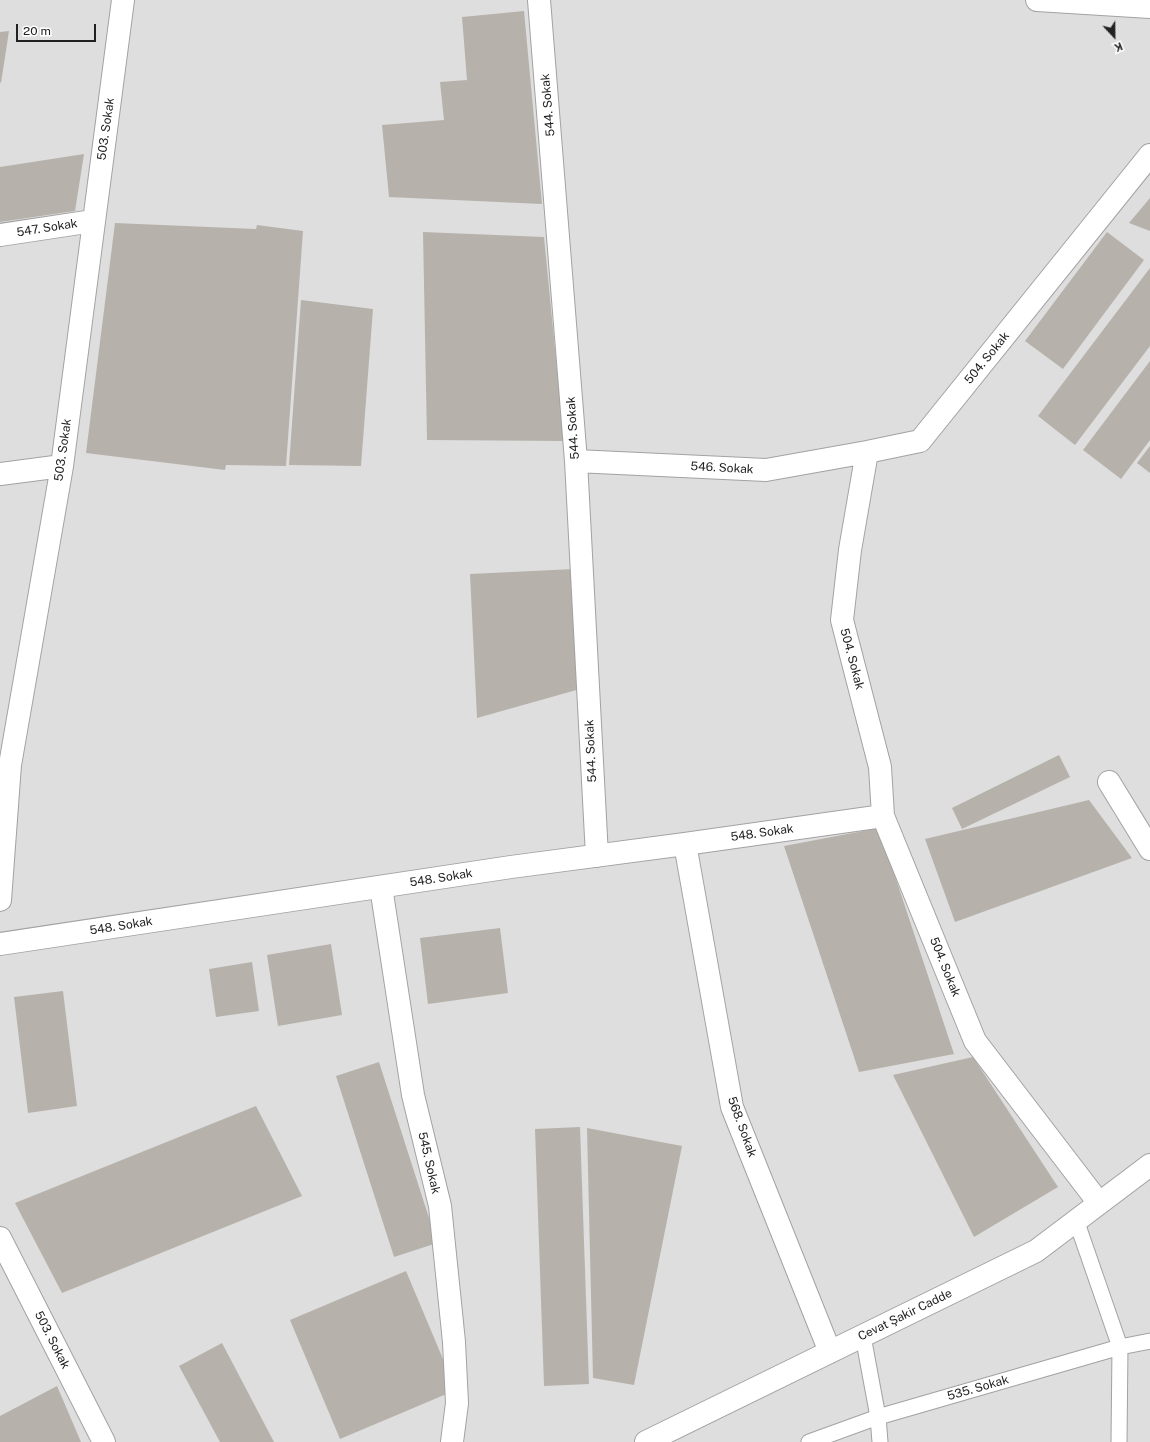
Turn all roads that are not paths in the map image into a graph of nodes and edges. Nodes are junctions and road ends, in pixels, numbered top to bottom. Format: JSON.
{"nodes":[{"id":1,"x":123,"y":0,"type":"edge"},
{"id":2,"x":539,"y":0,"type":"edge"},
{"id":3,"x":1037,"y":0,"type":"edge"},
{"id":4,"x":1066,"y":1,"type":"edge"},
{"id":5,"x":1150,"y":7,"type":"edge"},
{"id":6,"x":1150,"y":155,"type":"edge"},
{"id":7,"x":93,"y":221,"type":"junction"},
{"id":8,"x":0,"y":235,"type":"edge"},
{"id":9,"x":867,"y":452,"type":"junction"},
{"id":10,"x":576,"y":461,"type":"junction"},
{"id":11,"x":62,"y":466,"type":"junction"},
{"id":12,"x":0,"y":474,"type":"edge"},
{"id":13,"x":1110,"y":782,"type":"dead end"},
{"id":14,"x":883,"y":816,"type":"junction"},
{"id":15,"x":685,"y":844,"type":"junction"},
{"id":16,"x":1150,"y":849,"type":"edge"},
{"id":17,"x":597,"y":856,"type":"junction"},
{"id":18,"x":381,"y":887,"type":"junction"},
{"id":19,"x":0,"y":900,"type":"edge"},
{"id":20,"x":0,"y":944,"type":"edge"},
{"id":21,"x":1150,"y":1165,"type":"edge"},
{"id":22,"x":1099,"y":1203,"type":"junction"},
{"id":23,"x":1076,"y":1220,"type":"junction"},
{"id":24,"x":0,"y":1238,"type":"edge"},
{"id":25,"x":863,"y":1336,"type":"junction"},
{"id":26,"x":1150,"y":1341,"type":"edge"},
{"id":27,"x":1120,"y":1347,"type":"junction"},
{"id":28,"x":830,"y":1352,"type":"junction"},
{"id":29,"x":878,"y":1418,"type":"junction"},
{"id":30,"x":104,"y":1442,"type":"edge"},
{"id":31,"x":452,"y":1442,"type":"edge"},
{"id":32,"x":646,"y":1442,"type":"edge"},
{"id":33,"x":809,"y":1442,"type":"edge"},
{"id":34,"x":880,"y":1442,"type":"edge"},
{"id":35,"x":1119,"y":1442,"type":"edge"}],
"edges":[{"from":1,"to":7,"type":"street","name":"503. Sokak"},
{"from":2,"to":10,"type":"street","name":"544. Sokak"},
{"from":3,"to":4,"type":"street"},
{"from":4,"to":5,"type":"street"},
{"from":6,"to":9,"type":"street","name":"504. Sokak"},
{"from":7,"to":8,"type":"street","name":"547. Sokak"},
{"from":7,"to":11,"type":"street","name":"503. Sokak"},
{"from":9,"to":10,"type":"street","name":"546. Sokak"},
{"from":9,"to":14,"type":"street","name":"504. Sokak"},
{"from":10,"to":17,"type":"street","name":"544. Sokak"},
{"from":11,"to":12,"type":"street"},
{"from":11,"to":19,"type":"street","name":"503. Sokak"},
{"from":13,"to":16,"type":"street"},
{"from":14,"to":15,"type":"street","name":"548. Sokak"},
{"from":14,"to":22,"type":"street","name":"504. Sokak"},
{"from":15,"to":17,"type":"street","name":"548. Sokak"},
{"from":15,"to":28,"type":"street","name":"568. Sokak"},
{"from":17,"to":18,"type":"street","name":"548. Sokak"},
{"from":18,"to":20,"type":"street","name":"548. Sokak"},
{"from":18,"to":31,"type":"street","name":"545. Sokak"},
{"from":21,"to":22,"type":"street","name":"Cevat Şakir Cadde"},
{"from":22,"to":23,"type":"street","name":"Cevat Şakir Cadde"},
{"from":23,"to":25,"type":"street","name":"Cevat Şakir Cadde"},
{"from":23,"to":27,"type":"lane"},
{"from":24,"to":30,"type":"street","name":"503. Sokak"},
{"from":25,"to":28,"type":"street","name":"Cevat Şakir Cadde"},
{"from":25,"to":29,"type":"lane"},
{"from":26,"to":27,"type":"lane","name":"535. Sokak"},
{"from":27,"to":29,"type":"lane","name":"535. Sokak"},
{"from":27,"to":35,"type":"lane"},
{"from":28,"to":32,"type":"street","name":"Cevat Şakir Cadde"},
{"from":29,"to":33,"type":"lane","name":"535. Sokak"},
{"from":29,"to":34,"type":"lane"}]}
